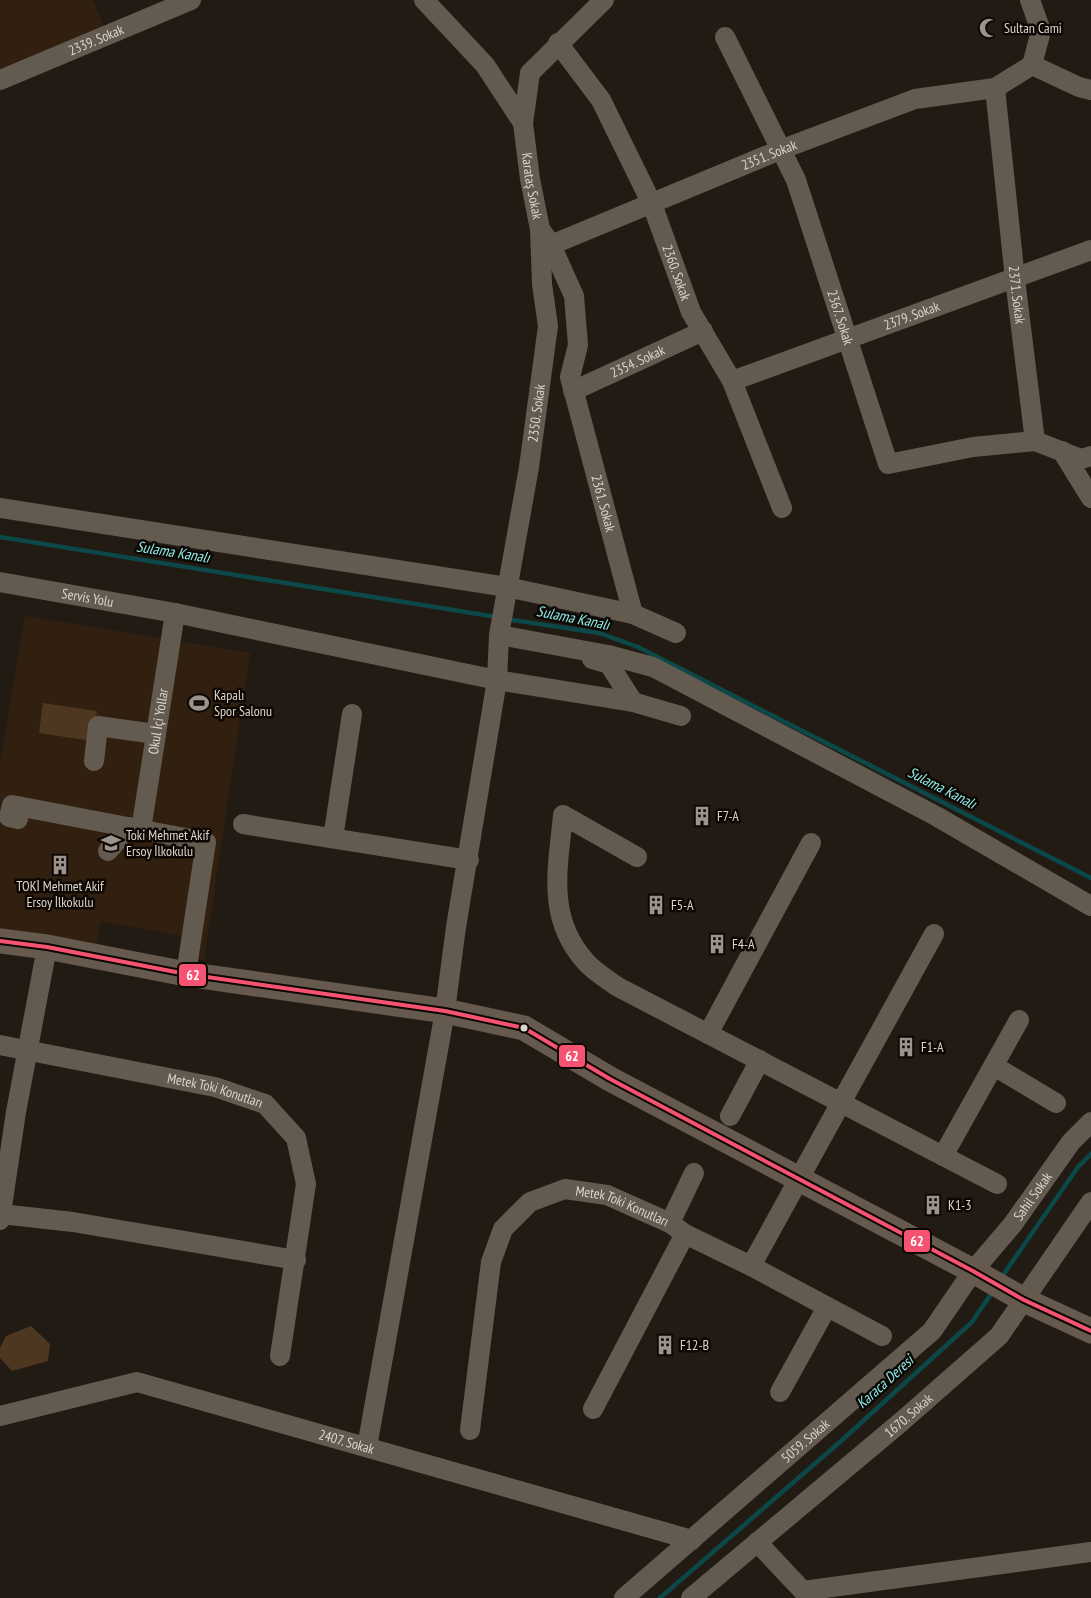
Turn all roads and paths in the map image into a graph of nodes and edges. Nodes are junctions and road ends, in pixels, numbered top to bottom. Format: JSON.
{"nodes":[{"id":1,"x":191,"y":0,"type":"edge"},
{"id":2,"x":424,"y":0,"type":"edge"},
{"id":3,"x":604,"y":0,"type":"edge"},
{"id":4,"x":1030,"y":0,"type":"edge"},
{"id":5,"x":725,"y":37,"type":"dead end"},
{"id":6,"x":558,"y":43,"type":"junction"},
{"id":7,"x":1032,"y":64,"type":"junction"},
{"id":8,"x":0,"y":80,"type":"edge"},
{"id":9,"x":995,"y":88,"type":"junction"},
{"id":10,"x":1091,"y":90,"type":"edge"},
{"id":11,"x":523,"y":123,"type":"junction"},
{"id":12,"x":780,"y":150,"type":"junction"},
{"id":13,"x":652,"y":204,"type":"junction"},
{"id":14,"x":546,"y":237,"type":"junction"},
{"id":15,"x":1091,"y":250,"type":"edge"},
{"id":16,"x":1015,"y":279,"type":"junction"},
{"id":17,"x":703,"y":331,"type":"junction"},
{"id":18,"x":847,"y":339,"type":"junction"},
{"id":19,"x":732,"y":381,"type":"junction"},
{"id":20,"x":573,"y":391,"type":"junction"},
{"id":21,"x":1035,"y":441,"type":"junction"},
{"id":22,"x":1062,"y":452,"type":"junction"},
{"id":23,"x":1091,"y":456,"type":"edge"},
{"id":24,"x":1091,"y":498,"type":"edge"},
{"id":25,"x":0,"y":508,"type":"edge"},
{"id":26,"x":782,"y":508,"type":"dead end"},
{"id":27,"x":0,"y":582,"type":"edge"},
{"id":28,"x":506,"y":592,"type":"junction"},
{"id":29,"x":175,"y":612,"type":"junction"},
{"id":30,"x":633,"y":614,"type":"junction"},
{"id":31,"x":676,"y":633,"type":"dead end"},
{"id":32,"x":498,"y":637,"type":"junction"},
{"id":33,"x":497,"y":680,"type":"junction"},
{"id":34,"x":634,"y":702,"type":"junction"},
{"id":35,"x":352,"y":714,"type":"dead end"},
{"id":36,"x":681,"y":716,"type":"dead end"},
{"id":37,"x":155,"y":734,"type":"junction"},
{"id":38,"x":94,"y":761,"type":"dead end"},
{"id":39,"x":18,"y":819,"type":"dead end"},
{"id":40,"x":243,"y":824,"type":"dead end"},
{"id":41,"x":135,"y":829,"type":"junction"},
{"id":42,"x":333,"y":838,"type":"junction"},
{"id":43,"x":811,"y":843,"type":"dead end"},
{"id":44,"x":108,"y":850,"type":"dead end"},
{"id":45,"x":637,"y":857,"type":"dead end"},
{"id":46,"x":469,"y":860,"type":"junction"},
{"id":47,"x":1091,"y":906,"type":"edge"},
{"id":48,"x":934,"y":934,"type":"dead end"},
{"id":49,"x":0,"y":941,"type":"edge"},
{"id":50,"x":47,"y":947,"type":"junction"},
{"id":51,"x":186,"y":974,"type":"junction"},
{"id":52,"x":445,"y":1011,"type":"junction"},
{"id":53,"x":1019,"y":1020,"type":"dead end"},
{"id":54,"x":708,"y":1034,"type":"junction"},
{"id":55,"x":0,"y":1045,"type":"edge"},
{"id":56,"x":28,"y":1049,"type":"junction"},
{"id":57,"x":760,"y":1060,"type":"junction"},
{"id":58,"x":994,"y":1066,"type":"junction"},
{"id":59,"x":839,"y":1103,"type":"junction"},
{"id":60,"x":1056,"y":1103,"type":"dead end"},
{"id":61,"x":730,"y":1116,"type":"dead end"},
{"id":62,"x":1091,"y":1122,"type":"edge"},
{"id":63,"x":942,"y":1156,"type":"junction"},
{"id":64,"x":694,"y":1173,"type":"dead end"},
{"id":65,"x":799,"y":1178,"type":"junction"},
{"id":66,"x":997,"y":1184,"type":"dead end"},
{"id":67,"x":1091,"y":1202,"type":"edge"},
{"id":68,"x":1,"y":1209,"type":"edge"},
{"id":69,"x":677,"y":1228,"type":"junction"},
{"id":70,"x":296,"y":1260,"type":"junction"},
{"id":71,"x":751,"y":1266,"type":"junction"},
{"id":72,"x":978,"y":1274,"type":"junction"},
{"id":73,"x":1024,"y":1300,"type":"junction"},
{"id":74,"x":827,"y":1307,"type":"junction"},
{"id":75,"x":1091,"y":1331,"type":"edge"},
{"id":76,"x":882,"y":1336,"type":"dead end"},
{"id":77,"x":280,"y":1356,"type":"dead end"},
{"id":78,"x":780,"y":1392,"type":"dead end"},
{"id":79,"x":593,"y":1409,"type":"dead end"},
{"id":80,"x":0,"y":1416,"type":"edge"},
{"id":81,"x":470,"y":1430,"type":"dead end"},
{"id":82,"x":367,"y":1447,"type":"junction"},
{"id":83,"x":692,"y":1540,"type":"junction"},
{"id":84,"x":757,"y":1542,"type":"junction"},
{"id":85,"x":1091,"y":1552,"type":"edge"},
{"id":86,"x":806,"y":1594,"type":"edge"},
{"id":87,"x":624,"y":1598,"type":"edge"},
{"id":88,"x":691,"y":1598,"type":"edge"}],
"edges":[{"from":1,"to":8,"type":"street","name":"2339. Sokak"},
{"from":2,"to":11,"type":"street"},
{"from":3,"to":6,"type":"street","name":"Karataş Sokak"},
{"from":4,"to":7,"type":"street"},
{"from":5,"to":12,"type":"street","name":"2367. Sokak"},
{"from":6,"to":11,"type":"street","name":"Karataş Sokak"},
{"from":6,"to":13,"type":"street","name":"2360. Sokak"},
{"from":7,"to":9,"type":"street"},
{"from":7,"to":10,"type":"street"},
{"from":9,"to":12,"type":"street","name":"2351. Sokak"},
{"from":9,"to":16,"type":"street","name":"2371. Sokak"},
{"from":11,"to":14,"type":"street","name":"Karataş Sokak"},
{"from":12,"to":13,"type":"street","name":"2351. Sokak"},
{"from":12,"to":18,"type":"street","name":"2367. Sokak"},
{"from":13,"to":14,"type":"street","name":"2351. Sokak"},
{"from":13,"to":17,"type":"street","name":"2360. Sokak"},
{"from":14,"to":20,"type":"street","name":"Karataş Sokak"},
{"from":14,"to":28,"type":"street","name":"2350. Sokak"},
{"from":15,"to":16,"type":"street","name":"2379. Sokak"},
{"from":16,"to":18,"type":"street","name":"2379. Sokak"},
{"from":16,"to":21,"type":"street","name":"2371. Sokak"},
{"from":17,"to":19,"type":"street","name":"2360. Sokak"},
{"from":17,"to":20,"type":"street","name":"2354. Sokak"},
{"from":18,"to":19,"type":"street","name":"2379. Sokak"},
{"from":18,"to":21,"type":"street","name":"2367. Sokak"},
{"from":19,"to":26,"type":"street","name":"2360. Sokak"},
{"from":20,"to":30,"type":"street","name":"2361. Sokak"},
{"from":21,"to":22,"type":"street"},
{"from":22,"to":23,"type":"street"},
{"from":22,"to":24,"type":"street"},
{"from":25,"to":28,"type":"street"},
{"from":27,"to":29,"type":"street","name":"Servis Yolu"},
{"from":28,"to":30,"type":"street"},
{"from":28,"to":32,"type":"street","name":"2350. Sokak"},
{"from":29,"to":33,"type":"street","name":"Servis Yolu"},
{"from":29,"to":37,"type":"street","name":"Okul İçi Yollar"},
{"from":30,"to":31,"type":"street"},
{"from":32,"to":33,"type":"street","name":"2350. Sokak"},
{"from":32,"to":34,"type":"street"},
{"from":32,"to":47,"type":"street"},
{"from":33,"to":34,"type":"street","name":"Servis Yolu"},
{"from":33,"to":46,"type":"street","name":"2350. Sokak"},
{"from":34,"to":36,"type":"street","name":"Servis Yolu"},
{"from":35,"to":42,"type":"street"},
{"from":37,"to":38,"type":"street"},
{"from":37,"to":41,"type":"street","name":"Okul İçi Yollar"},
{"from":39,"to":41,"type":"street"},
{"from":40,"to":42,"type":"street"},
{"from":41,"to":44,"type":"street"},
{"from":41,"to":51,"type":"street"},
{"from":42,"to":46,"type":"street"},
{"from":43,"to":54,"type":"street"},
{"from":45,"to":54,"type":"street"},
{"from":46,"to":52,"type":"street","name":"2350. Sokak"},
{"from":48,"to":59,"type":"street"},
{"from":49,"to":50,"type":"main road"},
{"from":50,"to":51,"type":"main road"},
{"from":50,"to":56,"type":"street"},
{"from":51,"to":52,"type":"main road"},
{"from":52,"to":65,"type":"main road"},
{"from":52,"to":82,"type":"street","name":"2350. Sokak"},
{"from":53,"to":58,"type":"street"},
{"from":54,"to":57,"type":"street"},
{"from":55,"to":56,"type":"street","name":"Metek Toki Konutları"},
{"from":56,"to":68,"type":"street"},
{"from":56,"to":70,"type":"street","name":"Metek Toki Konutları"},
{"from":57,"to":59,"type":"street"},
{"from":57,"to":61,"type":"street"},
{"from":58,"to":60,"type":"street"},
{"from":58,"to":63,"type":"street"},
{"from":59,"to":63,"type":"street"},
{"from":59,"to":65,"type":"street"},
{"from":62,"to":72,"type":"street","name":"Sahil Sokak"},
{"from":63,"to":66,"type":"street"},
{"from":64,"to":69,"type":"street"},
{"from":65,"to":71,"type":"street"},
{"from":65,"to":72,"type":"main road"},
{"from":67,"to":73,"type":"street","name":"1670. Sokak"},
{"from":68,"to":70,"type":"street"},
{"from":69,"to":71,"type":"street","name":"Metek Toki Konutları"},
{"from":69,"to":79,"type":"street","name":"Metek Toki Konutları"},
{"from":69,"to":81,"type":"street","name":"Metek Toki Konutları"},
{"from":70,"to":77,"type":"street","name":"Metek Toki Konutları"},
{"from":71,"to":74,"type":"street","name":"Metek Toki Konutları"},
{"from":72,"to":73,"type":"main road"},
{"from":72,"to":83,"type":"street","name":"5059. Sokak"},
{"from":73,"to":75,"type":"main road"},
{"from":73,"to":84,"type":"street","name":"1670. Sokak"},
{"from":74,"to":76,"type":"street","name":"Metek Toki Konutları"},
{"from":74,"to":78,"type":"street"},
{"from":80,"to":82,"type":"street","name":"2407. Sokak"},
{"from":82,"to":83,"type":"street","name":"2407. Sokak"},
{"from":83,"to":87,"type":"street","name":"5059. Sokak"},
{"from":84,"to":86,"type":"street"},
{"from":84,"to":88,"type":"street","name":"1670. Sokak"},
{"from":85,"to":86,"type":"street"}]}
